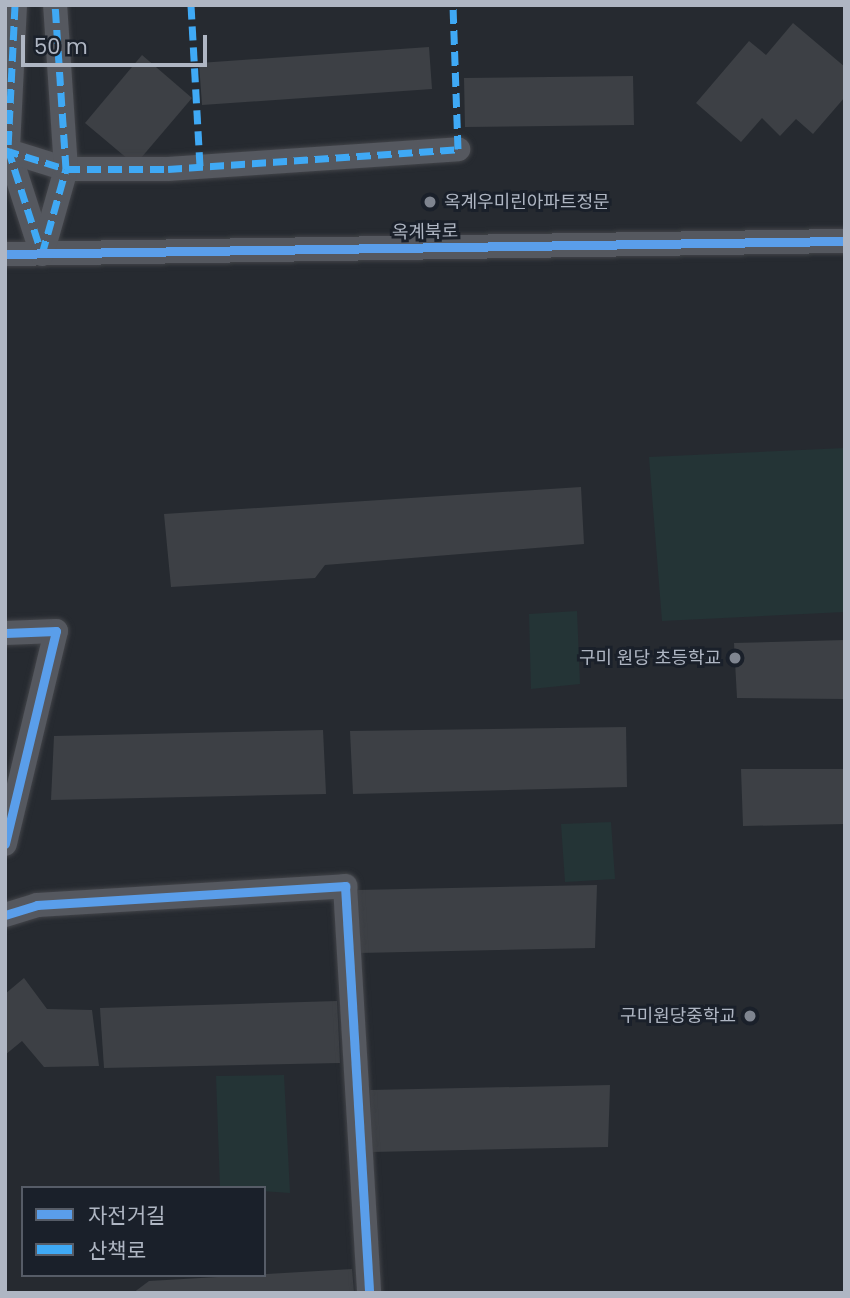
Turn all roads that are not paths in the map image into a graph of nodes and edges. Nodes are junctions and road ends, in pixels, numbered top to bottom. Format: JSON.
{"nodes":[{"id":1,"x":15,"y":5,"type":"edge"},
{"id":2,"x":55,"y":5,"type":"edge"},
{"id":3,"x":7,"y":149,"type":"edge"},
{"id":4,"x":458,"y":149,"type":"dead end"},
{"id":5,"x":65,"y":169,"type":"junction"},
{"id":6,"x":845,"y":241,"type":"edge"},
{"id":7,"x":5,"y":254,"type":"edge"},
{"id":8,"x":43,"y":254,"type":"junction"},
{"id":9,"x":5,"y":633,"type":"edge"},
{"id":10,"x":5,"y":844,"type":"edge"},
{"id":11,"x":5,"y":915,"type":"edge"},
{"id":12,"x":369,"y":1293,"type":"edge"}],
"edges":[{"from":1,"to":3,"type":"street"},
{"from":2,"to":5,"type":"street"},
{"from":3,"to":5,"type":"street"},
{"from":3,"to":8,"type":"street"},
{"from":4,"to":5,"type":"street"},
{"from":5,"to":8,"type":"street"},
{"from":6,"to":8,"type":"street","name":"옥계북로"},
{"from":7,"to":8,"type":"street","name":"옥계북로"},
{"from":9,"to":10,"type":"street"},
{"from":11,"to":12,"type":"street"}]}
